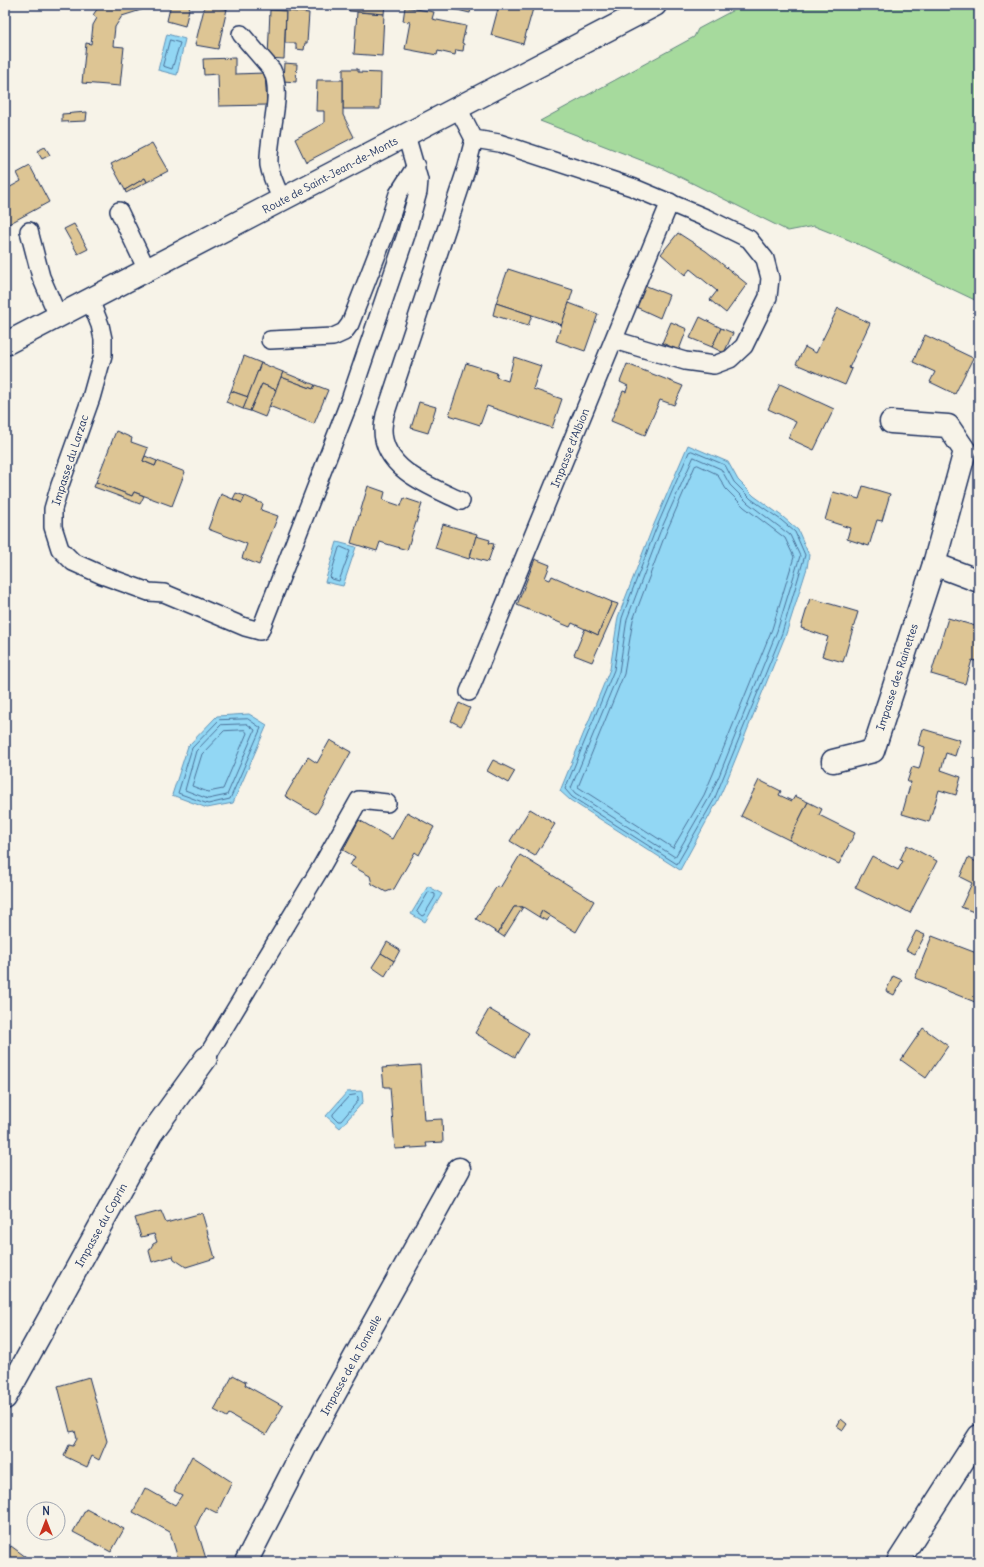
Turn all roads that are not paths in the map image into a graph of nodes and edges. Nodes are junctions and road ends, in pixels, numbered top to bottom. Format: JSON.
{"nodes":[{"id":1,"x":655,"y":5,"type":"edge"},
{"id":2,"x":241,"y":34,"type":"dead end"},
{"id":3,"x":458,"y":108,"type":"junction"},
{"id":4,"x":406,"y":135,"type":"junction"},
{"id":5,"x":474,"y":140,"type":"junction"},
{"id":6,"x":416,"y":166,"type":"junction"},
{"id":7,"x":282,"y":200,"type":"junction"},
{"id":8,"x":670,"y":202,"type":"junction"},
{"id":9,"x":119,"y":211,"type":"dead end"},
{"id":10,"x":29,"y":231,"type":"dead end"},
{"id":11,"x":147,"y":270,"type":"junction"},
{"id":12,"x":90,"y":300,"type":"junction"},
{"id":13,"x":58,"y":316,"type":"junction"},
{"id":14,"x":270,"y":340,"type":"dead end"},
{"id":15,"x":614,"y":340,"type":"junction"},
{"id":16,"x":5,"y":344,"type":"edge"},
{"id":17,"x":891,"y":422,"type":"dead end"},
{"id":18,"x":461,"y":501,"type":"dead end"},
{"id":19,"x":934,"y":564,"type":"junction"},
{"id":20,"x":979,"y":581,"type":"edge"},
{"id":21,"x":469,"y":692,"type":"dead end"},
{"id":22,"x":833,"y":761,"type":"dead end"},
{"id":23,"x":387,"y":803,"type":"dead end"},
{"id":24,"x":206,"y":1058,"type":"joint"},
{"id":25,"x":459,"y":1169,"type":"dead end"},
{"id":26,"x":5,"y":1398,"type":"edge"},
{"id":27,"x":979,"y":1436,"type":"edge"},
{"id":28,"x":246,"y":1562,"type":"edge"},
{"id":29,"x":898,"y":1562,"type":"edge"}],
"edges":[{"from":1,"to":3,"type":"street","name":"Route de Saint-Jean-de-Monts"},
{"from":2,"to":7,"type":"lane"},
{"from":3,"to":4,"type":"street","name":"Route de Saint-Jean-de-Monts"},
{"from":3,"to":5,"type":"lane"},
{"from":4,"to":6,"type":"lane"},
{"from":4,"to":7,"type":"street","name":"Route de Saint-Jean-de-Monts"},
{"from":5,"to":8,"type":"lane"},
{"from":5,"to":18,"type":"lane"},
{"from":6,"to":12,"type":"lane","name":"Impasse du Larzac"},
{"from":6,"to":14,"type":"lane"},
{"from":7,"to":11,"type":"street","name":"Route de Saint-Jean-de-Monts"},
{"from":8,"to":15,"type":"lane","name":"Impasse d'Albion"},
{"from":8,"to":15,"type":"lane"},
{"from":9,"to":11,"type":"lane"},
{"from":10,"to":13,"type":"lane"},
{"from":11,"to":12,"type":"street","name":"Route de Saint-Jean-de-Monts"},
{"from":12,"to":13,"type":"street","name":"Route de Saint-Jean-de-Monts"},
{"from":13,"to":16,"type":"street","name":"Route de Saint-Jean-de-Monts"},
{"from":15,"to":21,"type":"lane","name":"Impasse d'Albion"},
{"from":17,"to":19,"type":"street","name":"Impasse des Rainettes"},
{"from":19,"to":20,"type":"street"},
{"from":19,"to":22,"type":"street","name":"Impasse des Rainettes"},
{"from":23,"to":24,"type":"lane"},
{"from":24,"to":26,"type":"street","name":"Impasse du Coprin"},
{"from":25,"to":28,"type":"street","name":"Impasse de la Tonnelle"},
{"from":27,"to":29,"type":"street"}]}
